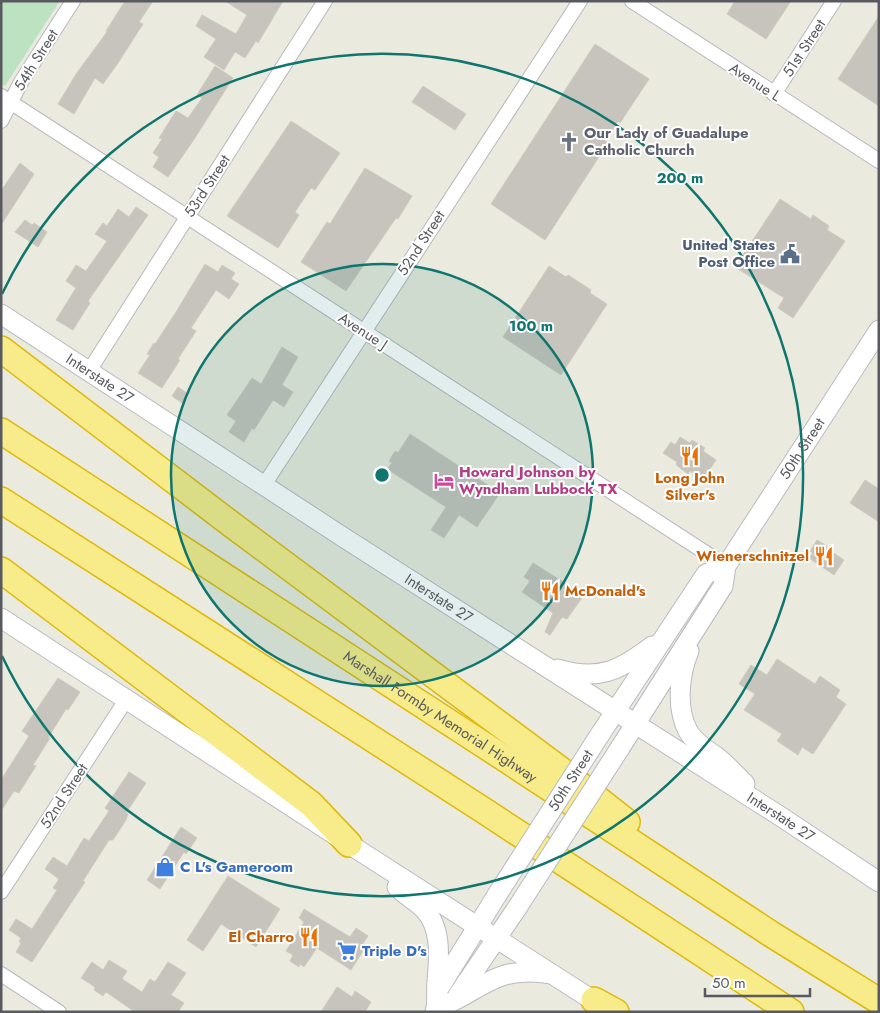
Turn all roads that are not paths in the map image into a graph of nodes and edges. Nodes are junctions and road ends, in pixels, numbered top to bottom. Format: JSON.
{"nodes":[{"id":1,"x":73,"y":1,"type":"edge"},
{"id":2,"x":325,"y":1,"type":"edge"},
{"id":3,"x":580,"y":1,"type":"edge"},
{"id":4,"x":632,"y":1,"type":"edge"},
{"id":5,"x":834,"y":1,"type":"edge"},
{"id":6,"x":774,"y":94,"type":"junction"},
{"id":7,"x":6,"y":99,"type":"edge"},
{"id":8,"x":1,"y":121,"type":"edge"},
{"id":9,"x":879,"y":161,"type":"edge"},
{"id":10,"x":187,"y":217,"type":"junction"},
{"id":11,"x":1,"y":314,"type":"edge"},
{"id":12,"x":879,"y":330,"type":"edge"},
{"id":13,"x":364,"y":331,"type":"junction"},
{"id":14,"x":1,"y":349,"type":"edge"},
{"id":15,"x":88,"y":371,"type":"junction"},
{"id":16,"x":1,"y":431,"type":"edge"},
{"id":17,"x":264,"y":485,"type":"junction"},
{"id":18,"x":1,"y":500,"type":"edge"},
{"id":19,"x":726,"y":566,"type":"junction"},
{"id":20,"x":1,"y":570,"type":"edge"},
{"id":21,"x":1,"y":618,"type":"edge"},
{"id":22,"x":702,"y":620,"type":"junction"},
{"id":23,"x":663,"y":638,"type":"junction"},
{"id":24,"x":532,"y":658,"type":"junction"},
{"id":25,"x":126,"y":700,"type":"junction"},
{"id":26,"x":615,"y":710,"type":"junction"},
{"id":27,"x":636,"y":724,"type":"junction"},
{"id":28,"x":783,"y":818,"type":"junction"},
{"id":29,"x":358,"y":850,"type":"junction"},
{"id":30,"x":879,"y":882,"type":"edge"},
{"id":31,"x":1,"y":892,"type":"edge"},
{"id":32,"x":477,"y":926,"type":"junction"},
{"id":33,"x":771,"y":934,"type":"junction"},
{"id":34,"x":497,"y":938,"type":"junction"},
{"id":35,"x":1,"y":974,"type":"edge"},
{"id":36,"x":554,"y":975,"type":"junction"},
{"id":37,"x":879,"y":1001,"type":"edge"},
{"id":38,"x":440,"y":1004,"type":"edge"},
{"id":39,"x":603,"y":1006,"type":"edge"},
{"id":40,"x":58,"y":1012,"type":"edge"},
{"id":41,"x":616,"y":1012,"type":"edge"},
{"id":42,"x":791,"y":1012,"type":"edge"}],
"edges":[{"from":1,"to":7,"type":"street","name":"54th Street"},
{"from":2,"to":10,"type":"street","name":"53rd Street"},
{"from":3,"to":13,"type":"street","name":"52nd Street"},
{"from":4,"to":6,"type":"street","name":"Avenue L"},
{"from":5,"to":6,"type":"street","name":"51st Street"},
{"from":6,"to":9,"type":"street","name":"Avenue L"},
{"from":7,"to":8,"type":"street","name":"54th Street"},
{"from":7,"to":10,"type":"street","name":"Avenue J"},
{"from":10,"to":13,"type":"street","name":"Avenue J"},
{"from":10,"to":15,"type":"street","name":"53rd Street"},
{"from":11,"to":15,"type":"main road","name":"Interstate 27"},
{"from":12,"to":19,"type":"main road","name":"50th Street"},
{"from":13,"to":17,"type":"street","name":"52nd Street"},
{"from":13,"to":19,"type":"street","name":"Avenue J"},
{"from":14,"to":33,"type":"highway"},
{"from":15,"to":17,"type":"main road","name":"Interstate 27"},
{"from":16,"to":33,"type":"highway","name":"Marshall Formby Memorial Highway"},
{"from":17,"to":24,"type":"main road","name":"Interstate 27"},
{"from":18,"to":42,"type":"highway"},
{"from":19,"to":22,"type":"main road","name":"50th Street"},
{"from":19,"to":23,"type":"main road","name":"50th Street"},
{"from":20,"to":29,"type":"highway"},
{"from":21,"to":25,"type":"main road"},
{"from":22,"to":27,"type":"main road","name":"50th Street"},
{"from":22,"to":28,"type":"main road"},
{"from":23,"to":24,"type":"main road"},
{"from":23,"to":26,"type":"main road","name":"50th Street"},
{"from":24,"to":26,"type":"main road","name":"Interstate 27"},
{"from":25,"to":29,"type":"main road"},
{"from":25,"to":31,"type":"street","name":"52nd Street"},
{"from":26,"to":27,"type":"main road","name":"Interstate 27"},
{"from":26,"to":32,"type":"main road","name":"50th Street","bridge":true},
{"from":27,"to":28,"type":"main road","name":"Interstate 27"},
{"from":27,"to":34,"type":"main road","name":"50th Street","bridge":true},
{"from":28,"to":30,"type":"main road","name":"Interstate 27"},
{"from":29,"to":32,"type":"main road"},
{"from":29,"to":38,"type":"main road"},
{"from":32,"to":34,"type":"main road"},
{"from":32,"to":38,"type":"main road","name":"50th Street"},
{"from":33,"to":37,"type":"highway","name":"Marshall Formby Memorial Highway"},
{"from":34,"to":36,"type":"main road"},
{"from":34,"to":38,"type":"main road","name":"50th Street"},
{"from":35,"to":40,"type":"street"},
{"from":36,"to":38,"type":"main road"},
{"from":36,"to":39,"type":"main road"},
{"from":39,"to":41,"type":"highway"}]}
